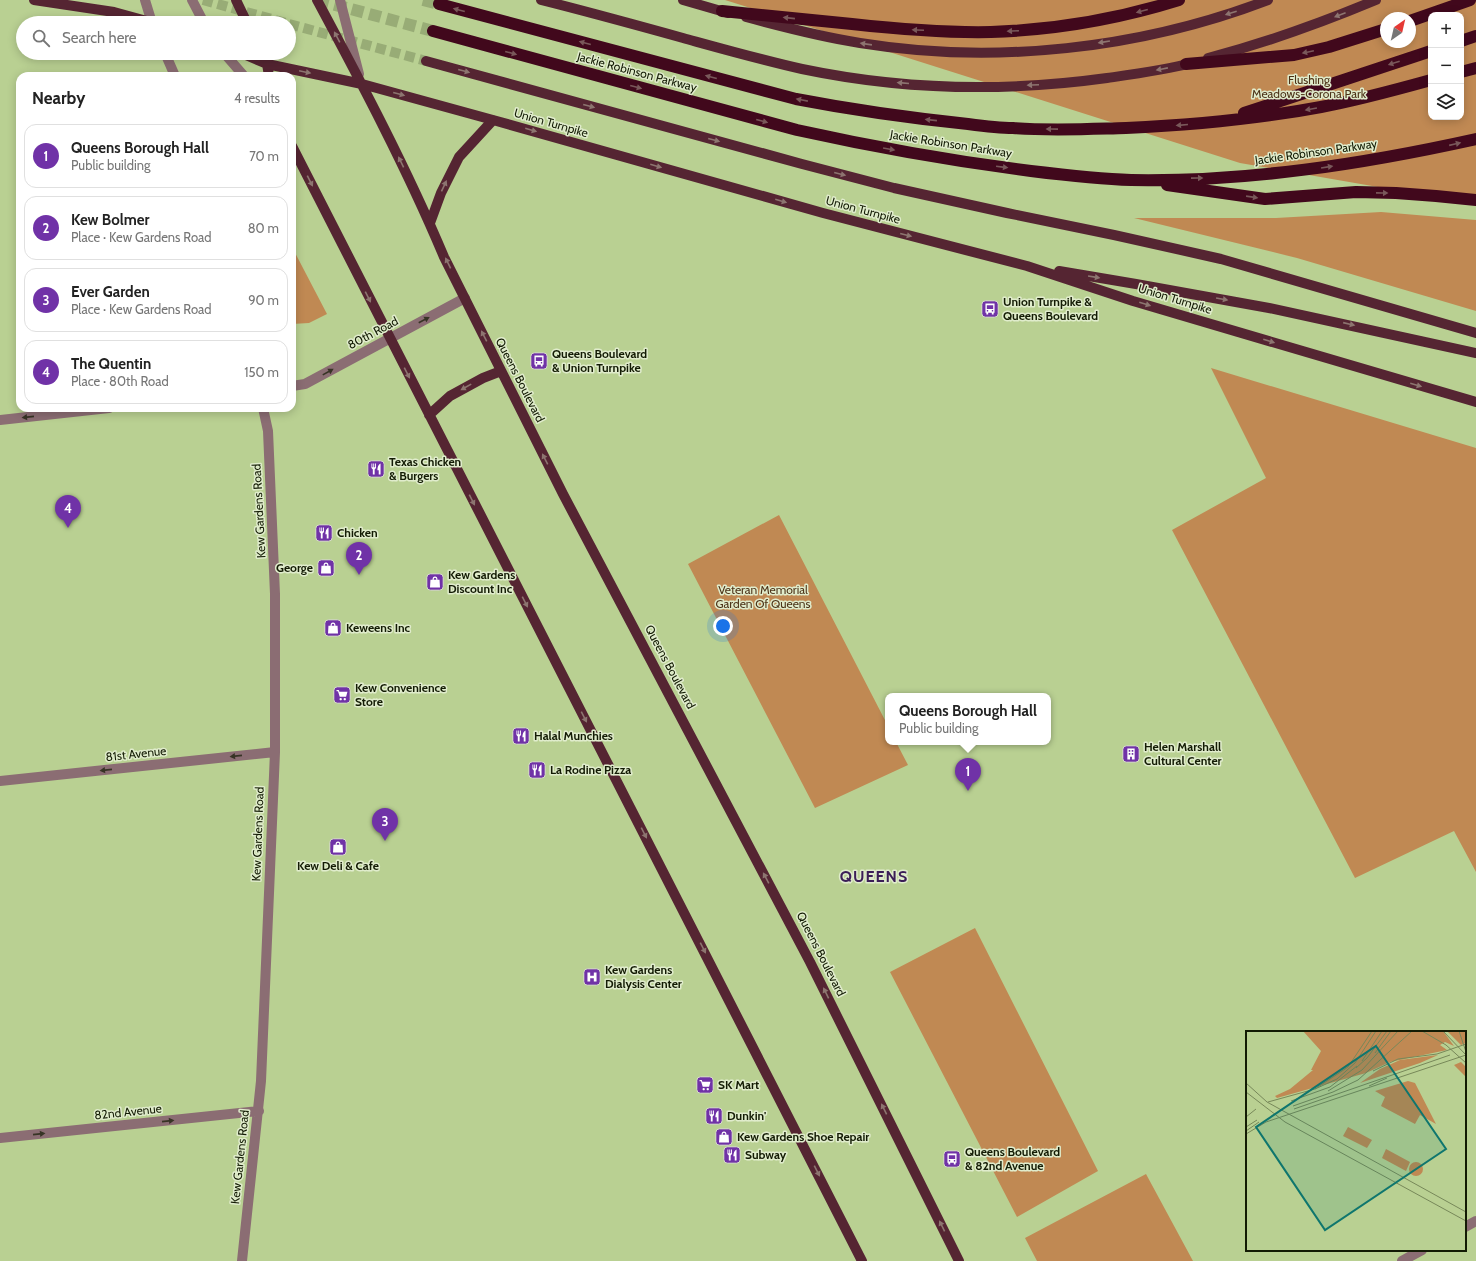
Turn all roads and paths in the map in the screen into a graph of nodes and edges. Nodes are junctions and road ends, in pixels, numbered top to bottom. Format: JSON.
{"nodes":[{"id":1,"x":34,"y":0,"type":"edge"},
{"id":2,"x":145,"y":0,"type":"edge"},
{"id":3,"x":192,"y":0,"type":"edge"},
{"id":4,"x":236,"y":0,"type":"edge"},
{"id":5,"x":317,"y":0,"type":"edge"},
{"id":6,"x":340,"y":0,"type":"edge"},
{"id":7,"x":541,"y":0,"type":"edge"},
{"id":8,"x":683,"y":0,"type":"edge"},
{"id":9,"x":1179,"y":0,"type":"edge"},
{"id":10,"x":1268,"y":0,"type":"edge"},
{"id":11,"x":1376,"y":0,"type":"edge"},
{"id":12,"x":1470,"y":0,"type":"edge"},
{"id":13,"x":439,"y":4,"type":"dead end"},
{"id":14,"x":722,"y":11,"type":"junction"},
{"id":15,"x":128,"y":16,"type":"edge"},
{"id":16,"x":151,"y":16,"type":"edge"},
{"id":17,"x":200,"y":16,"type":"edge"},
{"id":18,"x":244,"y":16,"type":"edge"},
{"id":19,"x":1416,"y":19,"type":"edge"},
{"id":20,"x":433,"y":31,"type":"tunnel mouth"},
{"id":21,"x":1380,"y":31,"type":"edge"},
{"id":22,"x":1476,"y":36,"type":"edge"},
{"id":23,"x":1464,"y":40,"type":"edge"},
{"id":24,"x":1428,"y":52,"type":"edge"},
{"id":25,"x":168,"y":60,"type":"edge"},
{"id":26,"x":230,"y":60,"type":"edge"},
{"id":27,"x":258,"y":60,"type":"edge"},
{"id":28,"x":265,"y":60,"type":"edge"},
{"id":29,"x":426,"y":61,"type":"tunnel mouth"},
{"id":30,"x":267,"y":64,"type":"junction"},
{"id":31,"x":1186,"y":64,"type":"junction"},
{"id":32,"x":1476,"y":68,"type":"edge"},
{"id":33,"x":1464,"y":71,"type":"edge"},
{"id":34,"x":173,"y":72,"type":"edge"},
{"id":35,"x":241,"y":72,"type":"edge"},
{"id":36,"x":268,"y":72,"type":"edge"},
{"id":37,"x":1428,"y":81,"type":"edge"},
{"id":38,"x":362,"y":84,"type":"junction"},
{"id":39,"x":493,"y":120,"type":"junction"},
{"id":40,"x":1221,"y":121,"type":"junction"},
{"id":41,"x":1476,"y":139,"type":"edge"},
{"id":42,"x":296,"y":154,"type":"edge"},
{"id":43,"x":1130,"y":180,"type":"junction"},
{"id":44,"x":1476,"y":200,"type":"edge"},
{"id":45,"x":430,"y":223,"type":"junction"},
{"id":46,"x":1027,"y":266,"type":"junction"},
{"id":47,"x":465,"y":298,"type":"junction"},
{"id":48,"x":1476,"y":333,"type":"edge"},
{"id":49,"x":390,"y":339,"type":"junction"},
{"id":50,"x":1476,"y":353,"type":"edge"},
{"id":51,"x":501,"y":371,"type":"junction"},
{"id":52,"x":296,"y":385,"type":"edge"},
{"id":53,"x":1476,"y":402,"type":"edge"},
{"id":54,"x":72,"y":412,"type":"edge"},
{"id":55,"x":264,"y":412,"type":"edge"},
{"id":56,"x":429,"y":415,"type":"junction"},
{"id":57,"x":0,"y":420,"type":"edge"},
{"id":58,"x":274,"y":752,"type":"junction"},
{"id":59,"x":0,"y":781,"type":"edge"},
{"id":60,"x":259,"y":1111,"type":"junction"},
{"id":61,"x":0,"y":1138,"type":"edge"},
{"id":62,"x":1476,"y":1221,"type":"edge"},
{"id":63,"x":1466,"y":1226,"type":"edge"},
{"id":64,"x":1420,"y":1251,"type":"edge"},
{"id":65,"x":242,"y":1261,"type":"edge"},
{"id":66,"x":862,"y":1261,"type":"edge"},
{"id":67,"x":959,"y":1261,"type":"edge"},
{"id":68,"x":1402,"y":1261,"type":"edge"}],
"edges":[{"from":1,"to":15,"type":"main road"},
{"from":2,"to":16,"type":"street"},
{"from":3,"to":17,"type":"street"},
{"from":4,"to":18,"type":"main road"},
{"from":38,"to":5,"type":"main road","name":"Queens Boulevard","one_way":true},
{"from":6,"to":38,"type":"street","name":"Queens Boulevard"},
{"from":31,"to":7,"type":"main road","one_way":true},
{"from":8,"to":14,"type":"main road"},
{"from":9,"to":14,"type":"highway","one_way":true},
{"from":10,"to":14,"type":"main road","one_way":true},
{"from":11,"to":31,"type":"main road","one_way":true},
{"from":12,"to":19,"type":"highway"},
{"from":40,"to":13,"type":"highway","name":"Jackie Robinson Parkway","one_way":true},
{"from":20,"to":43,"type":"highway","name":"Jackie Robinson Parkway","one_way":true},
{"from":21,"to":31,"type":"highway","one_way":true},
{"from":22,"to":23,"type":"highway"},
{"from":24,"to":40,"type":"highway","one_way":true},
{"from":25,"to":34,"type":"street"},
{"from":26,"to":35,"type":"street"},
{"from":27,"to":30,"type":"main road","name":"Union Turnpike"},
{"from":28,"to":30,"type":"main road"},
{"from":29,"to":48,"type":"main road","one_way":true},
{"from":30,"to":36,"type":"main road"},
{"from":30,"to":38,"type":"main road","name":"Union Turnpike","one_way":true},
{"from":32,"to":33,"type":"highway"},
{"from":37,"to":40,"type":"highway","one_way":true},
{"from":38,"to":39,"type":"main road","name":"Union Turnpike","one_way":true},
{"from":45,"to":38,"type":"main road","name":"Queens Boulevard","one_way":true},
{"from":45,"to":39,"type":"main road","one_way":true},
{"from":39,"to":46,"type":"main road","name":"Union Turnpike","one_way":true},
{"from":43,"to":41,"type":"highway","name":"Jackie Robinson Parkway","one_way":true},
{"from":42,"to":49,"type":"main road","one_way":true},
{"from":43,"to":44,"type":"highway","one_way":true},
{"from":47,"to":45,"type":"main road","name":"Queens Boulevard","one_way":true},
{"from":46,"to":50,"type":"main road","one_way":true},
{"from":46,"to":53,"type":"main road","name":"Union Turnpike","one_way":true},
{"from":49,"to":47,"type":"street","name":"80th Road","one_way":true},
{"from":51,"to":47,"type":"main road","name":"Queens Boulevard","one_way":true},
{"from":52,"to":49,"type":"street","name":"80th Road","one_way":true},
{"from":49,"to":56,"type":"main road","one_way":true},
{"from":51,"to":56,"type":"main road","one_way":true},
{"from":67,"to":51,"type":"main road","name":"Queens Boulevard","one_way":true},
{"from":54,"to":57,"type":"street","one_way":true},
{"from":55,"to":58,"type":"street","name":"Kew Gardens Road"},
{"from":56,"to":66,"type":"main road","one_way":true},
{"from":58,"to":59,"type":"street","name":"81st Avenue","one_way":true},
{"from":58,"to":60,"type":"street","name":"Kew Gardens Road"},
{"from":61,"to":60,"type":"street","name":"82nd Avenue","one_way":true},
{"from":60,"to":65,"type":"street","name":"Kew Gardens Road"},
{"from":62,"to":63,"type":"street"},
{"from":64,"to":68,"type":"street"}]}
